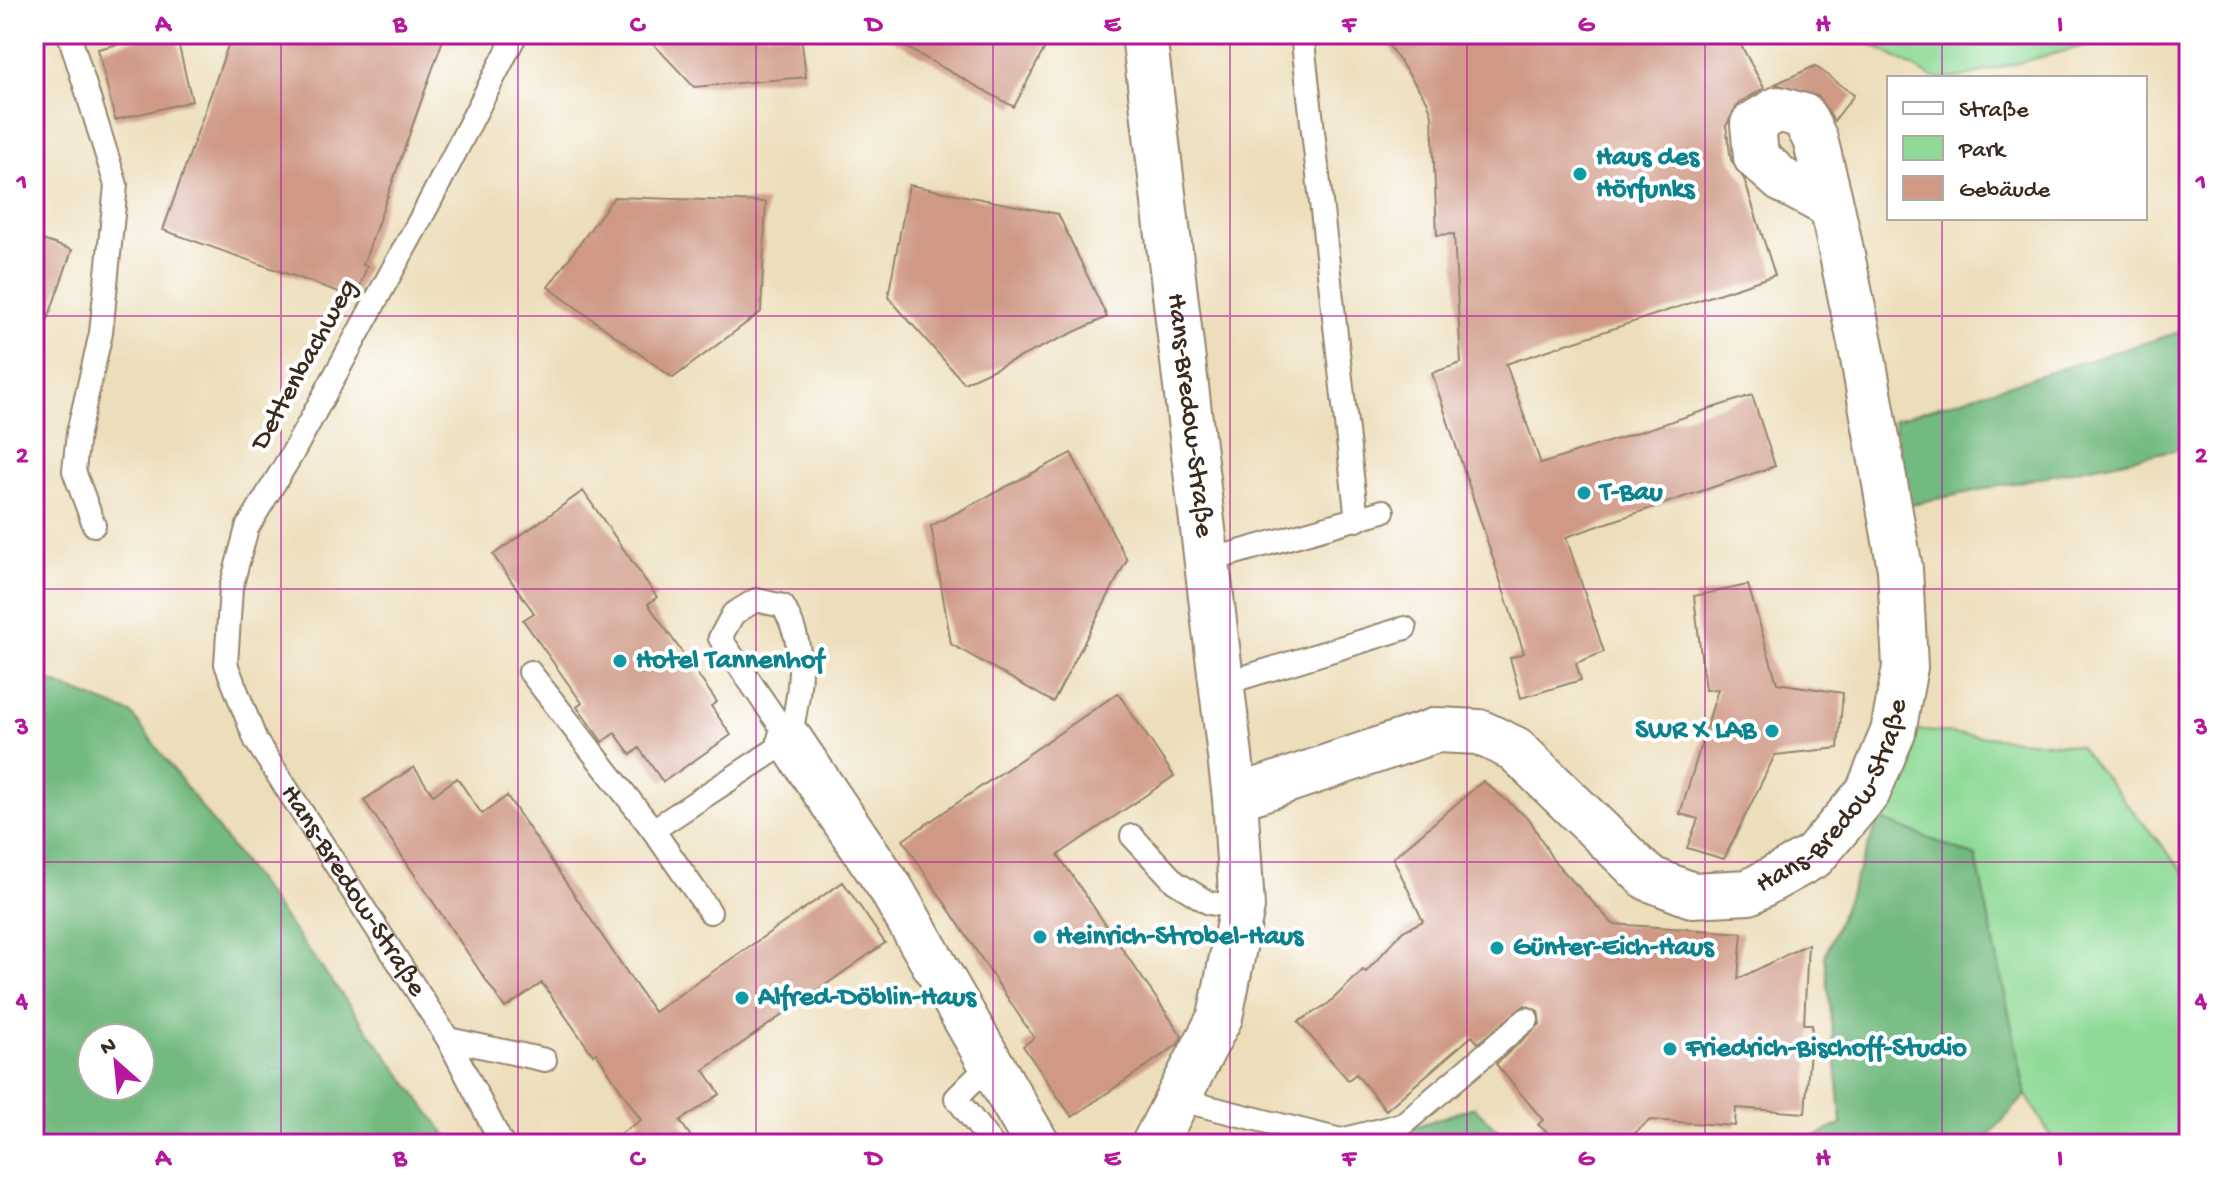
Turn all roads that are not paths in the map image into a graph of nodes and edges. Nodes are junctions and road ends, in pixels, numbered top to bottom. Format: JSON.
{"nodes":[{"id":1,"x":69,"y":34,"type":"edge"},
{"id":2,"x":516,"y":34,"type":"edge"},
{"id":3,"x":1144,"y":34,"type":"edge"},
{"id":4,"x":1302,"y":34,"type":"edge"},
{"id":5,"x":1832,"y":207,"type":"dead end"},
{"id":6,"x":1383,"y":511,"type":"dead end"},
{"id":7,"x":1357,"y":520,"type":"junction"},
{"id":8,"x":94,"y":525,"type":"dead end"},
{"id":9,"x":1207,"y":561,"type":"junction"},
{"id":10,"x":1405,"y":628,"type":"dead end"},
{"id":11,"x":530,"y":672,"type":"dead end"},
{"id":12,"x":1219,"y":685,"type":"junction"},
{"id":13,"x":790,"y":740,"type":"junction"},
{"id":14,"x":256,"y":741,"type":"joint"},
{"id":15,"x":1235,"y":798,"type":"junction"},
{"id":16,"x":653,"y":830,"type":"junction"},
{"id":17,"x":1132,"y":836,"type":"dead end"},
{"id":18,"x":1242,"y":907,"type":"junction"},
{"id":19,"x":710,"y":912,"type":"dead end"},
{"id":20,"x":1527,"y":1019,"type":"dead end"},
{"id":21,"x":448,"y":1039,"type":"junction"},
{"id":22,"x":545,"y":1060,"type":"dead end"},
{"id":23,"x":989,"y":1065,"type":"junction"},
{"id":24,"x":1180,"y":1100,"type":"junction"},
{"id":25,"x":502,"y":1144,"type":"edge"},
{"id":26,"x":992,"y":1144,"type":"edge"},
{"id":27,"x":1037,"y":1144,"type":"edge"},
{"id":28,"x":1154,"y":1144,"type":"edge"}],
"edges":[{"from":1,"to":8,"type":"lane"},
{"from":2,"to":14,"type":"lane","name":"Dettenbachweg"},
{"from":3,"to":9,"type":"street","name":"Hans-Bredow-Straße"},
{"from":4,"to":7,"type":"lane"},
{"from":5,"to":15,"type":"street","name":"Hans-Bredow-Straße"},
{"from":6,"to":7,"type":"lane"},
{"from":7,"to":9,"type":"lane"},
{"from":9,"to":12,"type":"street","name":"Hans-Bredow-Straße"},
{"from":10,"to":12,"type":"lane"},
{"from":11,"to":16,"type":"lane"},
{"from":12,"to":15,"type":"street","name":"Hans-Bredow-Straße"},
{"from":13,"to":13,"type":"lane"},
{"from":13,"to":16,"type":"lane"},
{"from":13,"to":23,"type":"street"},
{"from":14,"to":21,"type":"lane","name":"Hans-Bredow-Straße"},
{"from":15,"to":18,"type":"street","name":"Hans-Bredow-Straße"},
{"from":16,"to":19,"type":"lane"},
{"from":17,"to":18,"type":"lane"},
{"from":18,"to":24,"type":"street","name":"Hans-Bredow-Straße"},
{"from":20,"to":24,"type":"lane"},
{"from":21,"to":22,"type":"lane"},
{"from":21,"to":25,"type":"lane","name":"Hans-Bredow-Straße"},
{"from":23,"to":26,"type":"lane"},
{"from":23,"to":27,"type":"street"},
{"from":24,"to":28,"type":"street","name":"Hans-Bredow-Straße"}]}
